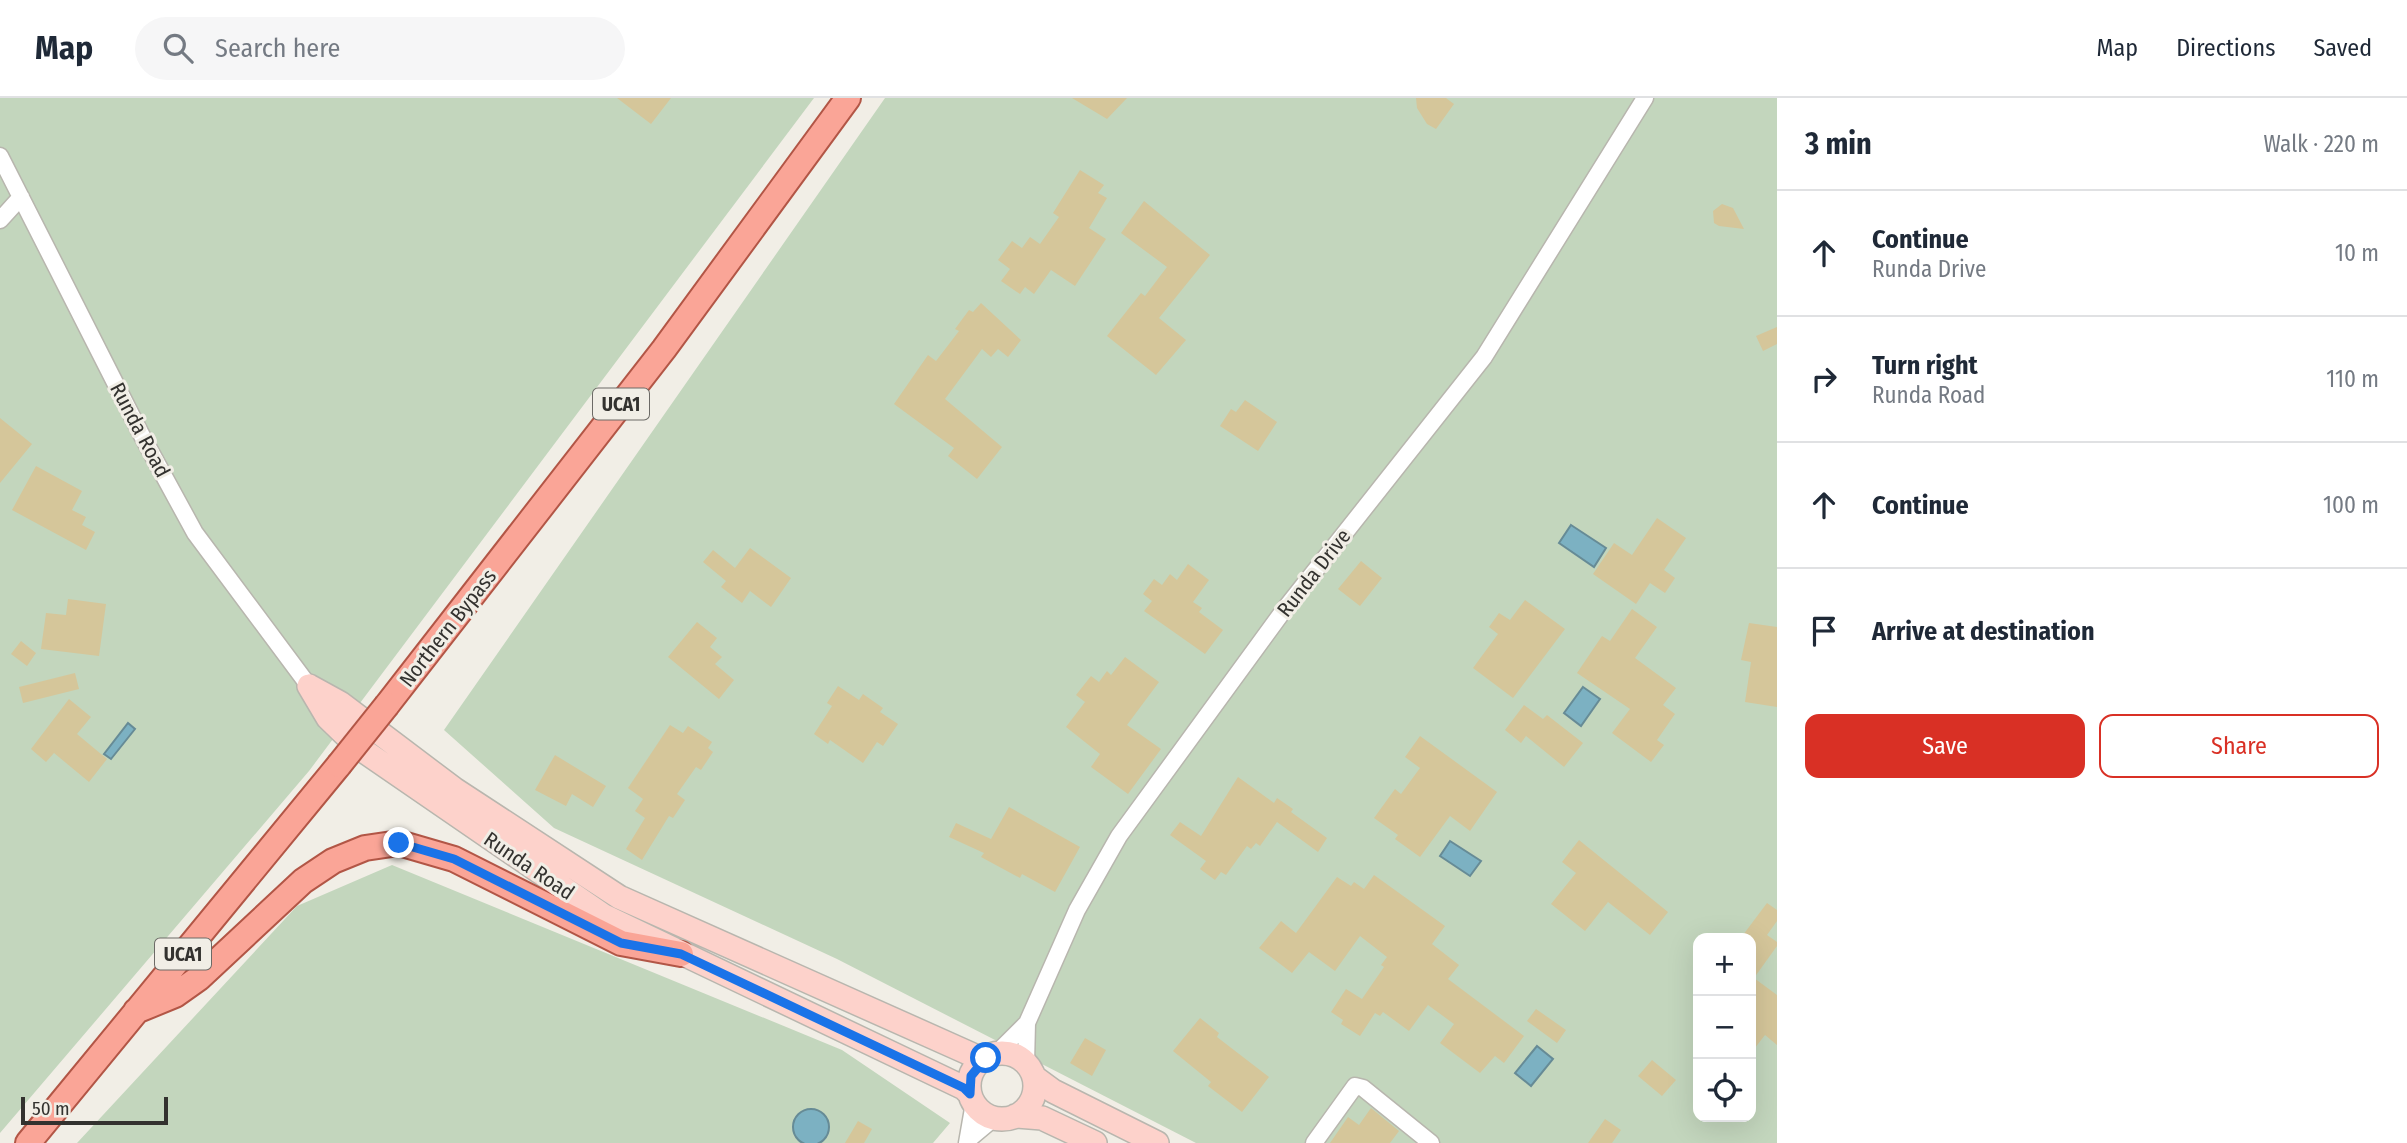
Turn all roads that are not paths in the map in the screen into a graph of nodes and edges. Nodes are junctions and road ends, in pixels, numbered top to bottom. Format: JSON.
{"nodes":[{"id":1,"x":848,"y":98,"type":"edge"},
{"id":2,"x":1645,"y":98,"type":"edge"},
{"id":3,"x":0,"y":156,"type":"edge"},
{"id":4,"x":21,"y":197,"type":"junction"},
{"id":5,"x":0,"y":220,"type":"edge"},
{"id":6,"x":309,"y":686,"type":"junction"},
{"id":7,"x":681,"y":954,"type":"junction"},
{"id":8,"x":136,"y":1011,"type":"junction"},
{"id":9,"x":1027,"y":1023,"type":"junction"},
{"id":10,"x":991,"y":1056,"type":"junction"},
{"id":11,"x":1030,"y":1070,"type":"junction"},
{"id":12,"x":972,"y":1099,"type":"junction"},
{"id":13,"x":1005,"y":1117,"type":"junction"},
{"id":14,"x":968,"y":1141,"type":"edge"},
{"id":15,"x":28,"y":1143,"type":"edge"},
{"id":16,"x":1096,"y":1143,"type":"edge"},
{"id":17,"x":1157,"y":1143,"type":"edge"},
{"id":18,"x":1314,"y":1143,"type":"edge"},
{"id":19,"x":1431,"y":1143,"type":"edge"}],
"edges":[{"from":1,"to":8,"type":"main road","name":"Northern Bypass","number":"UCA1","bridge":true},
{"from":2,"to":9,"type":"street","name":"Runda Drive"},
{"from":3,"to":4,"type":"street","name":"Runda Road"},
{"from":4,"to":5,"type":"street"},
{"from":4,"to":6,"type":"street","name":"Runda Road"},
{"from":6,"to":7,"type":"street","name":"Runda Road"},
{"from":6,"to":10,"type":"street","name":"Runda Road"},
{"from":7,"to":8,"type":"main road"},
{"from":7,"to":12,"type":"street","name":"Runda Road"},
{"from":8,"to":15,"type":"main road","name":"Northern Bypass","number":"UCA1"},
{"from":9,"to":10,"type":"street","name":"Runda Drive"},
{"from":9,"to":11,"type":"street"},
{"from":10,"to":11,"type":"street"},
{"from":10,"to":12,"type":"street","name":"Runda Drive"},
{"from":11,"to":13,"type":"street"},
{"from":11,"to":17,"type":"street"},
{"from":12,"to":13,"type":"street"},
{"from":12,"to":14,"type":"street","name":"Runda Drive"},
{"from":13,"to":14,"type":"street"},
{"from":13,"to":16,"type":"street"},
{"from":18,"to":19,"type":"street"}]}
